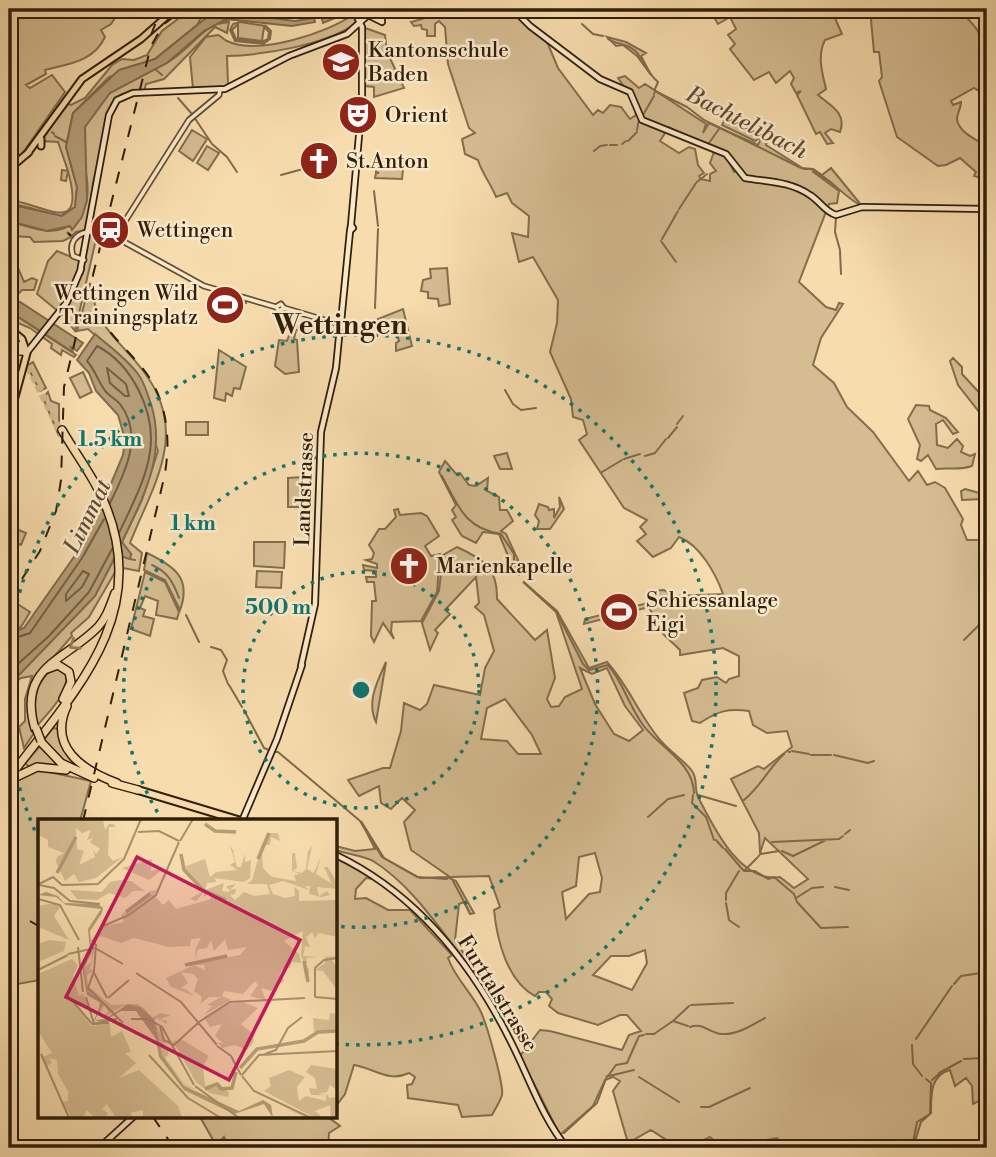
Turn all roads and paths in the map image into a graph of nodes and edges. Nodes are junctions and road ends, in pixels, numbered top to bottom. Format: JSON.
{"nodes":[{"id":1,"x":175,"y":9,"type":"edge"},
{"id":2,"x":353,"y":9,"type":"edge"},
{"id":3,"x":381,"y":9,"type":"edge"},
{"id":4,"x":513,"y":9,"type":"edge"},
{"id":5,"x":360,"y":19,"type":"junction"},
{"id":6,"x":220,"y":90,"type":"junction"},
{"id":7,"x":9,"y":169,"type":"edge"},
{"id":8,"x":987,"y":209,"type":"edge"},
{"id":9,"x":97,"y":233,"type":"dead end"},
{"id":10,"x":81,"y":259,"type":"junction"},
{"id":11,"x":340,"y":324,"type":"junction"},
{"id":12,"x":9,"y":326,"type":"edge"},
{"id":13,"x":18,"y":338,"type":"edge"},
{"id":14,"x":35,"y":344,"type":"junction"},
{"id":15,"x":9,"y":350,"type":"edge"},
{"id":16,"x":26,"y":354,"type":"junction"},
{"id":17,"x":18,"y":384,"type":"junction"},
{"id":18,"x":9,"y":419,"type":"edge"},
{"id":19,"x":62,"y":433,"type":"tunnel mouth"},
{"id":20,"x":117,"y":559,"type":"junction"},
{"id":21,"x":115,"y":593,"type":"junction"},
{"id":22,"x":72,"y":694,"type":"junction"},
{"id":23,"x":63,"y":700,"type":"junction"},
{"id":24,"x":35,"y":729,"type":"junction"},
{"id":25,"x":41,"y":742,"type":"junction"},
{"id":26,"x":9,"y":772,"type":"edge"},
{"id":27,"x":96,"y":779,"type":"junction"},
{"id":28,"x":9,"y":780,"type":"edge"},
{"id":29,"x":117,"y":783,"type":"junction"},
{"id":30,"x":138,"y":790,"type":"junction"},
{"id":31,"x":235,"y":819,"type":"edge"},
{"id":32,"x":243,"y":819,"type":"edge"},
{"id":33,"x":338,"y":856,"type":"edge"},
{"id":34,"x":133,"y":1118,"type":"edge"},
{"id":35,"x":99,"y":1148,"type":"edge"},
{"id":36,"x":567,"y":1148,"type":"edge"}],
"edges":[{"from":1,"to":7,"type":"main road"},
{"from":2,"to":5,"type":"main road"},
{"from":3,"to":5,"type":"main road"},
{"from":4,"to":8,"type":"main road"},
{"from":5,"to":6,"type":"main road"},
{"from":5,"to":11,"type":"main road","name":"Landstrasse"},
{"from":6,"to":10,"type":"main road"},
{"from":6,"to":11,"type":"street"},
{"from":9,"to":10,"type":"street"},
{"from":10,"to":14,"type":"main road"},
{"from":11,"to":32,"type":"main road","name":"Landstrasse"},
{"from":12,"to":13,"type":"main road"},
{"from":12,"to":16,"type":"highway"},
{"from":13,"to":14,"type":"main road"},
{"from":13,"to":16,"type":"highway"},
{"from":13,"to":16,"type":"main road"},
{"from":14,"to":16,"type":"main road"},
{"from":15,"to":16,"type":"main road"},
{"from":15,"to":17,"type":"main road"},
{"from":16,"to":17,"type":"main road"},
{"from":17,"to":18,"type":"main road"},
{"from":19,"to":20,"type":"highway"},
{"from":20,"to":21,"type":"highway"},
{"from":20,"to":22,"type":"highway"},
{"from":21,"to":23,"type":"highway"},
{"from":21,"to":24,"type":"highway","one_way":true},
{"from":22,"to":28,"type":"highway"},
{"from":22,"to":29,"type":"highway"},
{"from":23,"to":24,"type":"highway"},
{"from":23,"to":26,"type":"highway"},
{"from":24,"to":25,"type":"highway","bridge":true},
{"from":25,"to":27,"type":"highway"},
{"from":25,"to":29,"type":"highway"},
{"from":27,"to":28,"type":"highway"},
{"from":27,"to":30,"type":"highway"},
{"from":29,"to":30,"type":"highway"},
{"from":30,"to":31,"type":"highway"},
{"from":33,"to":36,"type":"main road","name":"Furttalstrasse"},
{"from":34,"to":35,"type":"main road"}]}
